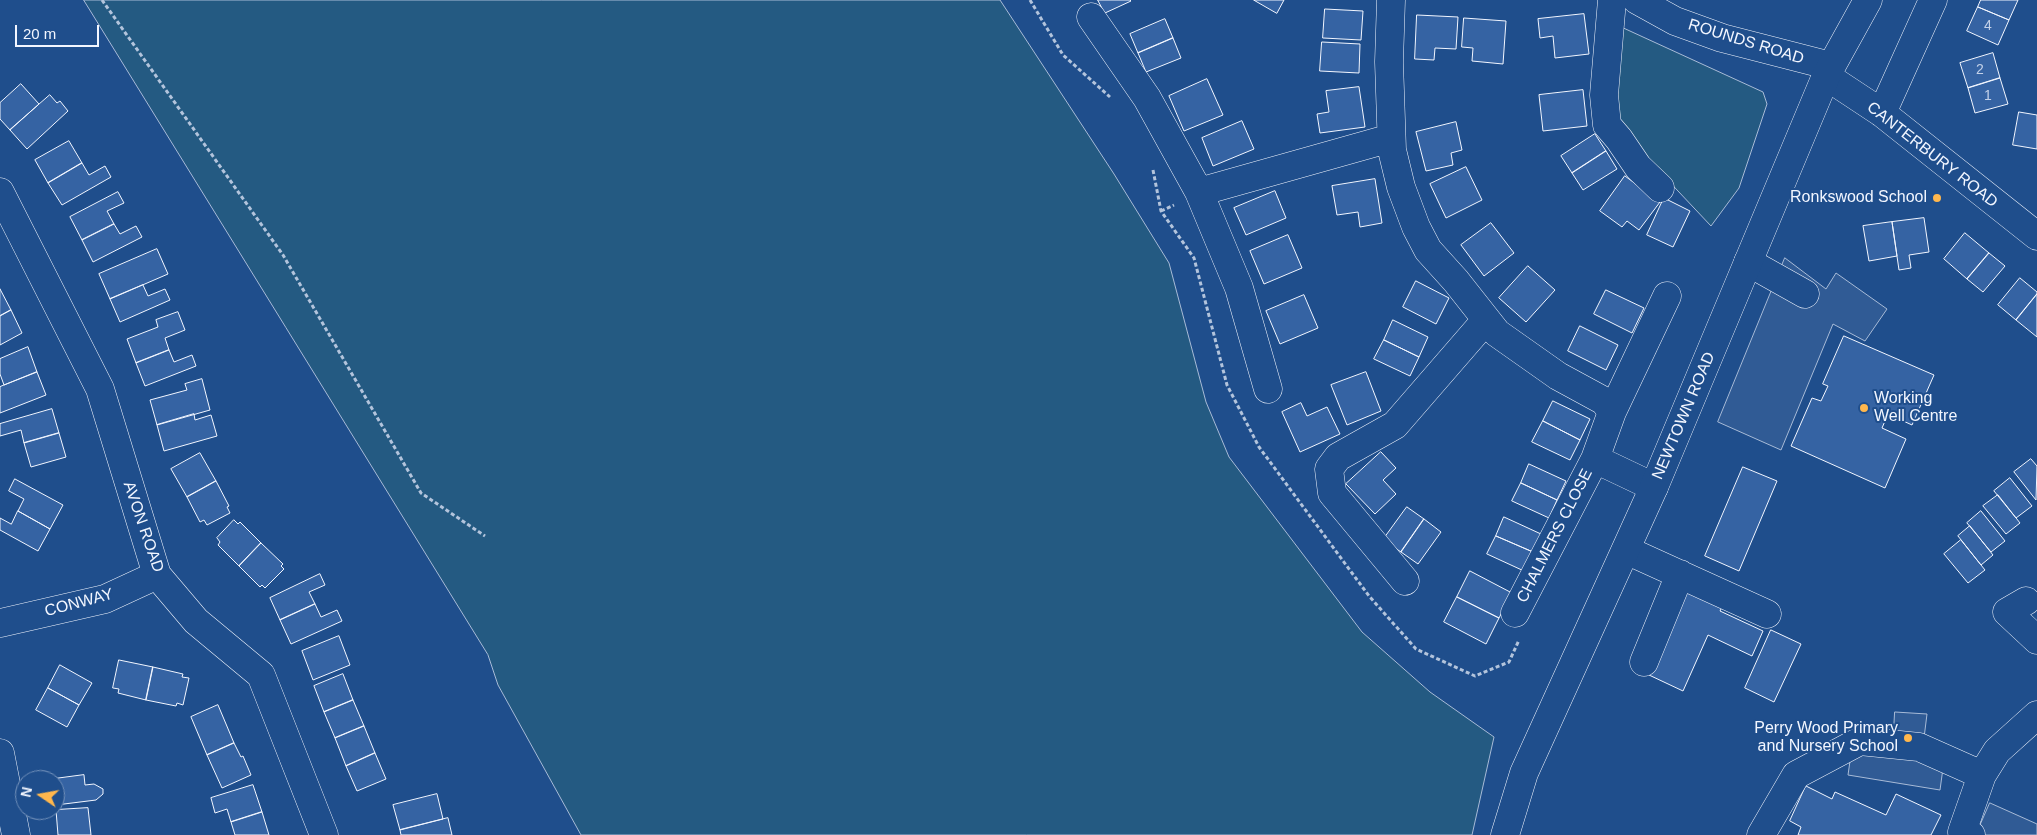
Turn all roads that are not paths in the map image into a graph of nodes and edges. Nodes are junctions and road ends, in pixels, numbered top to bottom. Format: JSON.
{"nodes":[{"id":1,"x":1391,"y":0,"type":"edge"},
{"id":2,"x":1612,"y":0,"type":"edge"},
{"id":3,"x":1637,"y":0,"type":"edge"},
{"id":4,"x":1868,"y":0,"type":"edge"},
{"id":5,"x":1933,"y":0,"type":"edge"},
{"id":6,"x":1091,"y":17,"type":"dead end"},
{"id":7,"x":1828,"y":71,"type":"junction"},
{"id":8,"x":1882,"y":114,"type":"junction"},
{"id":9,"x":1391,"y":138,"type":"junction"},
{"id":10,"x":1660,"y":188,"type":"dead end"},
{"id":11,"x":0,"y":192,"type":"edge"},
{"id":12,"x":1199,"y":192,"type":"junction"},
{"id":13,"x":2037,"y":236,"type":"edge"},
{"id":14,"x":1748,"y":262,"type":"junction"},
{"id":15,"x":1805,"y":294,"type":"dead end"},
{"id":16,"x":1667,"y":296,"type":"dead end"},
{"id":17,"x":1486,"y":320,"type":"junction"},
{"id":18,"x":1268,"y":389,"type":"dead end"},
{"id":19,"x":1612,"y":412,"type":"junction"},
{"id":20,"x":1595,"y":459,"type":"junction"},
{"id":21,"x":1654,"y":487,"type":"junction"},
{"id":22,"x":1626,"y":550,"type":"junction"},
{"id":23,"x":1680,"y":574,"type":"junction"},
{"id":24,"x":156,"y":575,"type":"junction"},
{"id":25,"x":1405,"y":581,"type":"dead end"},
{"id":26,"x":2026,"y":601,"type":"dead end"},
{"id":27,"x":1767,"y":614,"type":"dead end"},
{"id":28,"x":0,"y":623,"type":"edge"},
{"id":29,"x":1519,"y":624,"type":"road end"},
{"id":30,"x":2037,"y":640,"type":"edge"},
{"id":31,"x":1644,"y":662,"type":"dead end"},
{"id":32,"x":2037,"y":715,"type":"edge"},
{"id":33,"x":0,"y":753,"type":"edge"},
{"id":34,"x":1982,"y":775,"type":"junction"},
{"id":35,"x":16,"y":835,"type":"edge"},
{"id":36,"x":324,"y":835,"type":"edge"},
{"id":37,"x":1505,"y":835,"type":"edge"},
{"id":38,"x":1761,"y":835,"type":"edge"},
{"id":39,"x":1971,"y":835,"type":"edge"}],
"edges":[{"from":1,"to":9,"type":"street"},
{"from":2,"to":10,"type":"street"},
{"from":3,"to":7,"type":"street","name":"ROUNDS ROAD"},
{"from":4,"to":7,"type":"street","name":"NEWTOWN ROAD"},
{"from":5,"to":8,"type":"street"},
{"from":6,"to":12,"type":"street"},
{"from":7,"to":8,"type":"street","name":"CANTERBURY ROAD"},
{"from":7,"to":14,"type":"street","name":"NEWTOWN ROAD"},
{"from":8,"to":13,"type":"street","name":"CANTERBURY ROAD"},
{"from":9,"to":12,"type":"street"},
{"from":9,"to":17,"type":"street"},
{"from":11,"to":24,"type":"street","name":"AVON ROAD"},
{"from":12,"to":18,"type":"street"},
{"from":14,"to":15,"type":"street"},
{"from":14,"to":21,"type":"street","name":"NEWTOWN ROAD"},
{"from":16,"to":19,"type":"street","name":"CHALMERS CLOSE"},
{"from":17,"to":19,"type":"street"},
{"from":17,"to":25,"type":"street"},
{"from":19,"to":20,"type":"street","name":"CHALMERS CLOSE"},
{"from":20,"to":21,"type":"street","name":"CHALMERS CLOSE"},
{"from":20,"to":29,"type":"street","name":"CHALMERS CLOSE"},
{"from":21,"to":22,"type":"street","name":"NEWTOWN ROAD"},
{"from":22,"to":23,"type":"street"},
{"from":22,"to":37,"type":"street","name":"NEWTOWN ROAD"},
{"from":23,"to":27,"type":"street"},
{"from":23,"to":31,"type":"street"},
{"from":24,"to":28,"type":"street","name":"CONWAY"},
{"from":24,"to":36,"type":"street","name":"AVON ROAD"},
{"from":26,"to":30,"type":"street"},
{"from":32,"to":34,"type":"street"},
{"from":33,"to":35,"type":"street"},
{"from":34,"to":38,"type":"street"},
{"from":34,"to":39,"type":"street"}]}
